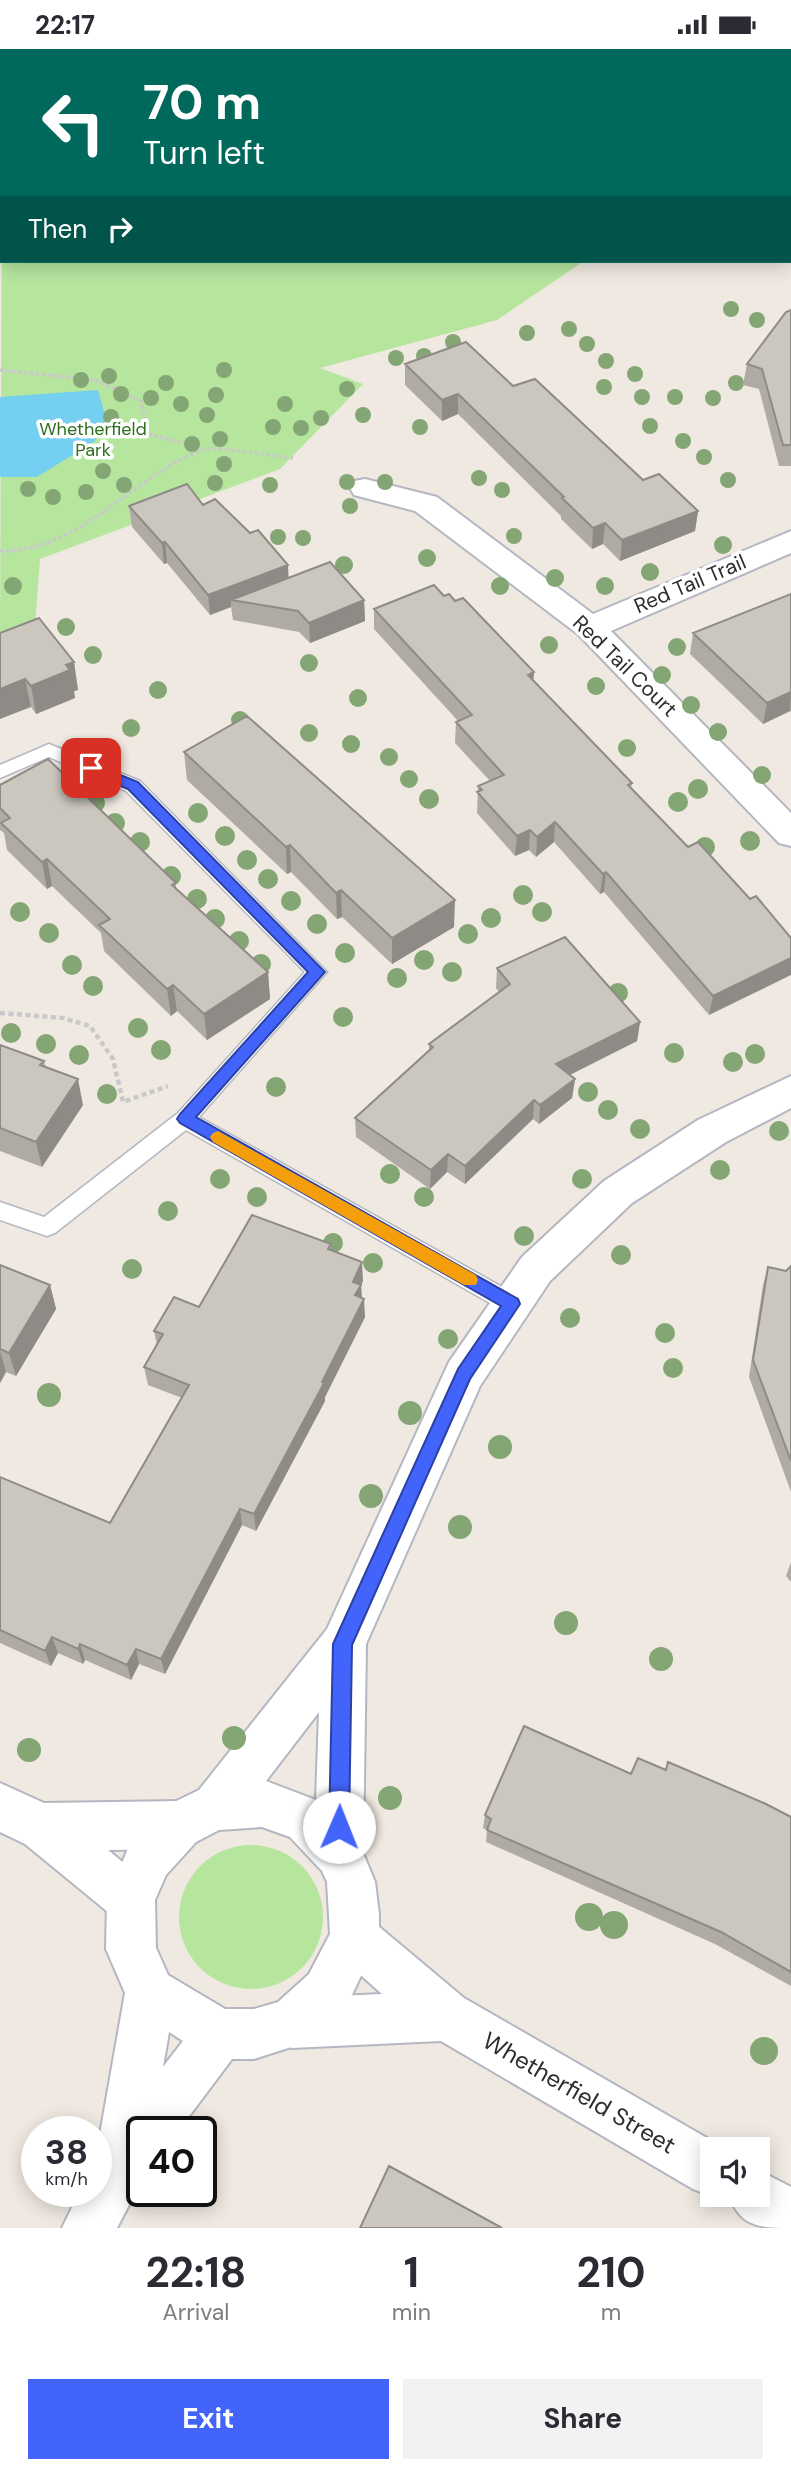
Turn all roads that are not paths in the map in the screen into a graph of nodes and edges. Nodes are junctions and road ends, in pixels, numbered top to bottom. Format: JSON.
{"nodes":[{"id":1,"x":365,"y":488,"type":"dead end"},
{"id":2,"x":791,"y":541,"type":"edge"},
{"id":3,"x":590,"y":628,"type":"junction"},
{"id":4,"x":0,"y":772,"type":"edge"},
{"id":5,"x":791,"y":834,"type":"edge"},
{"id":6,"x":791,"y":1091,"type":"edge"},
{"id":7,"x":185,"y":1119,"type":"junction"},
{"id":8,"x":0,"y":1211,"type":"edge"},
{"id":9,"x":512,"y":1304,"type":"junction"},
{"id":10,"x":343,"y":1644,"type":"junction"},
{"id":11,"x":0,"y":1807,"type":"edge"},
{"id":12,"x":198,"y":1816,"type":"junction"},
{"id":13,"x":42,"y":1827,"type":"junction"},
{"id":14,"x":339,"y":1854,"type":"junction"},
{"id":15,"x":131,"y":1900,"type":"junction"},
{"id":16,"x":354,"y":1937,"type":"junction"},
{"id":17,"x":150,"y":1993,"type":"junction"},
{"id":18,"x":446,"y":2017,"type":"junction"},
{"id":19,"x":292,"y":2023,"type":"junction"},
{"id":20,"x":220,"y":2034,"type":"junction"},
{"id":21,"x":139,"y":2116,"type":"edge"},
{"id":22,"x":158,"y":2116,"type":"edge"},
{"id":23,"x":126,"y":2163,"type":"edge"},
{"id":24,"x":700,"y":2163,"type":"edge"},
{"id":25,"x":770,"y":2204,"type":"edge"},
{"id":26,"x":791,"y":2217,"type":"edge"},
{"id":27,"x":89,"y":2228,"type":"edge"}],
"edges":[{"from":1,"to":3,"type":"street","name":"Red Tail Court"},
{"from":2,"to":3,"type":"street","name":"Red Tail Trail"},
{"from":3,"to":5,"type":"street","name":"Red Tail Court"},
{"from":4,"to":7,"type":"lane"},
{"from":6,"to":9,"type":"street"},
{"from":7,"to":8,"type":"lane"},
{"from":7,"to":9,"type":"lane"},
{"from":9,"to":10,"type":"street"},
{"from":10,"to":12,"type":"street"},
{"from":10,"to":14,"type":"street"},
{"from":11,"to":13,"type":"street"},
{"from":12,"to":13,"type":"street"},
{"from":12,"to":14,"type":"street"},
{"from":12,"to":15,"type":"street"},
{"from":13,"to":15,"type":"street"},
{"from":14,"to":16,"type":"street"},
{"from":15,"to":17,"type":"street"},
{"from":16,"to":18,"type":"street","name":"Whetherfield Street"},
{"from":16,"to":19,"type":"street"},
{"from":17,"to":20,"type":"street"},
{"from":17,"to":21,"type":"street"},
{"from":18,"to":19,"type":"street"},
{"from":18,"to":24,"type":"street","name":"Whetherfield Street"},
{"from":19,"to":20,"type":"street"},
{"from":20,"to":22,"type":"street"},
{"from":23,"to":27,"type":"street"},
{"from":25,"to":26,"type":"street"}]}
